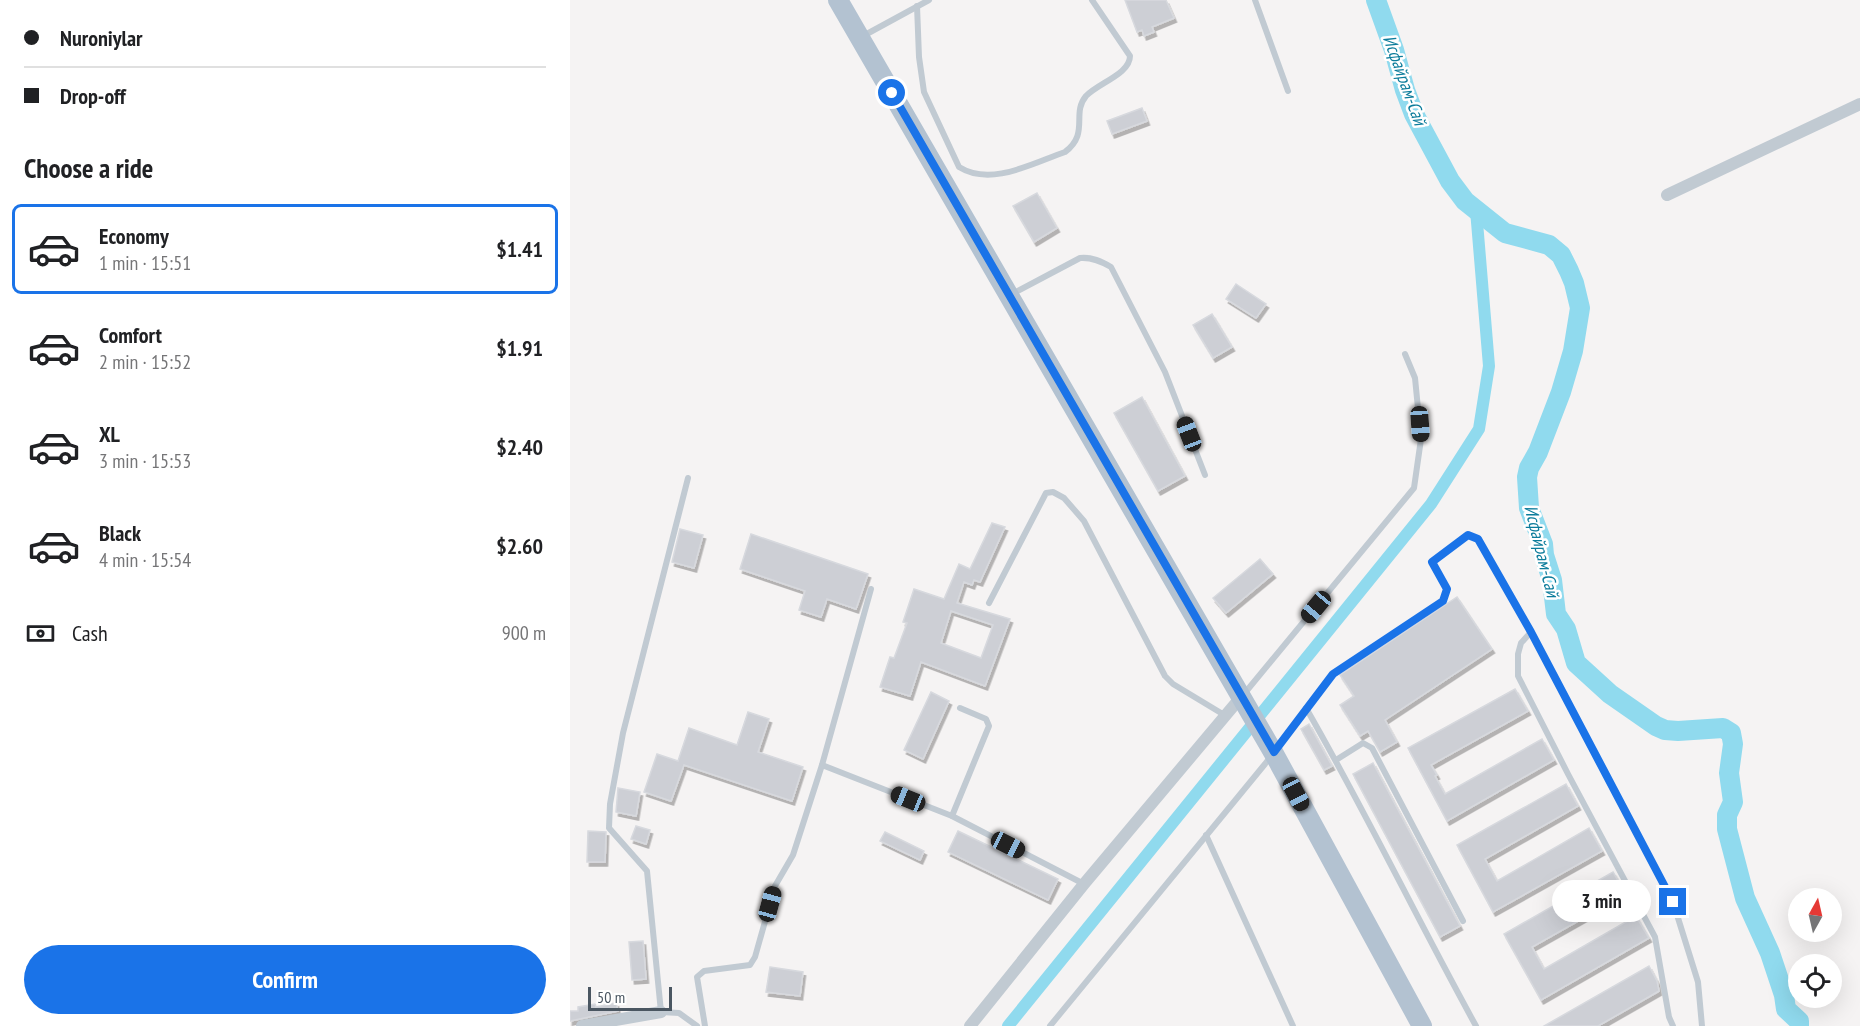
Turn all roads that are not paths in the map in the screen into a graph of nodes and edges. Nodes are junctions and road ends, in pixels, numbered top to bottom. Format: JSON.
{"nodes":[{"id":1,"x":838,"y":0,"type":"edge"},
{"id":2,"x":929,"y":0,"type":"edge"},
{"id":3,"x":1092,"y":0,"type":"edge"},
{"id":4,"x":1255,"y":0,"type":"edge"},
{"id":5,"x":917,"y":6,"type":"junction"},
{"id":6,"x":860,"y":38,"type":"junction"},
{"id":7,"x":1288,"y":91,"type":"dead end"},
{"id":8,"x":1860,"y":104,"type":"edge"},
{"id":9,"x":1667,"y":195,"type":"dead end"},
{"id":10,"x":1009,"y":295,"type":"junction"},
{"id":11,"x":1406,"y":354,"type":"dead end"},
{"id":12,"x":1205,"y":476,"type":"dead end"},
{"id":13,"x":688,"y":478,"type":"dead end"},
{"id":14,"x":872,"y":589,"type":"dead end"},
{"id":15,"x":988,"y":603,"type":"dead end"},
{"id":16,"x":1531,"y":632,"type":"junction"},
{"id":17,"x":1241,"y":697,"type":"junction"},
{"id":18,"x":960,"y":708,"type":"dead end"},
{"id":19,"x":1306,"y":708,"type":"junction"},
{"id":20,"x":1226,"y":716,"type":"junction"},
{"id":21,"x":1274,"y":752,"type":"junction"},
{"id":22,"x":1336,"y":760,"type":"junction"},
{"id":23,"x":822,"y":765,"type":"junction"},
{"id":24,"x":952,"y":816,"type":"junction"},
{"id":25,"x":1206,"y":836,"type":"junction"},
{"id":26,"x":1084,"y":884,"type":"junction"},
{"id":27,"x":1463,"y":921,"type":"dead end"},
{"id":28,"x":661,"y":1012,"type":"junction"},
{"id":29,"x":582,"y":1026,"type":"edge"},
{"id":30,"x":697,"y":1026,"type":"edge"},
{"id":31,"x":705,"y":1026,"type":"edge"},
{"id":32,"x":970,"y":1026,"type":"edge"},
{"id":33,"x":1050,"y":1026,"type":"edge"},
{"id":34,"x":1293,"y":1026,"type":"edge"},
{"id":35,"x":1422,"y":1026,"type":"edge"},
{"id":36,"x":1476,"y":1026,"type":"edge"},
{"id":37,"x":1673,"y":1026,"type":"edge"},
{"id":38,"x":1702,"y":1026,"type":"edge"}],
"edges":[{"from":1,"to":6,"type":"main road"},
{"from":2,"to":5,"type":"lane"},
{"from":3,"to":5,"type":"lane"},
{"from":4,"to":7,"type":"lane"},
{"from":5,"to":6,"type":"lane"},
{"from":6,"to":10,"type":"main road"},
{"from":8,"to":9,"type":"street"},
{"from":10,"to":12,"type":"lane"},
{"from":10,"to":17,"type":"main road"},
{"from":11,"to":17,"type":"lane"},
{"from":13,"to":28,"type":"lane"},
{"from":14,"to":23,"type":"lane"},
{"from":15,"to":20,"type":"lane"},
{"from":16,"to":19,"type":"lane"},
{"from":16,"to":37,"type":"lane"},
{"from":16,"to":38,"type":"lane"},
{"from":17,"to":20,"type":"street"},
{"from":17,"to":21,"type":"main road"},
{"from":18,"to":24,"type":"lane"},
{"from":19,"to":21,"type":"lane"},
{"from":19,"to":22,"type":"lane"},
{"from":20,"to":26,"type":"street"},
{"from":21,"to":25,"type":"lane"},
{"from":21,"to":35,"type":"main road"},
{"from":22,"to":27,"type":"lane"},
{"from":22,"to":36,"type":"lane"},
{"from":23,"to":24,"type":"lane"},
{"from":23,"to":31,"type":"lane"},
{"from":24,"to":26,"type":"lane"},
{"from":25,"to":33,"type":"lane"},
{"from":25,"to":34,"type":"lane"},
{"from":26,"to":32,"type":"street"},
{"from":28,"to":29,"type":"street"},
{"from":28,"to":30,"type":"lane"}]}
